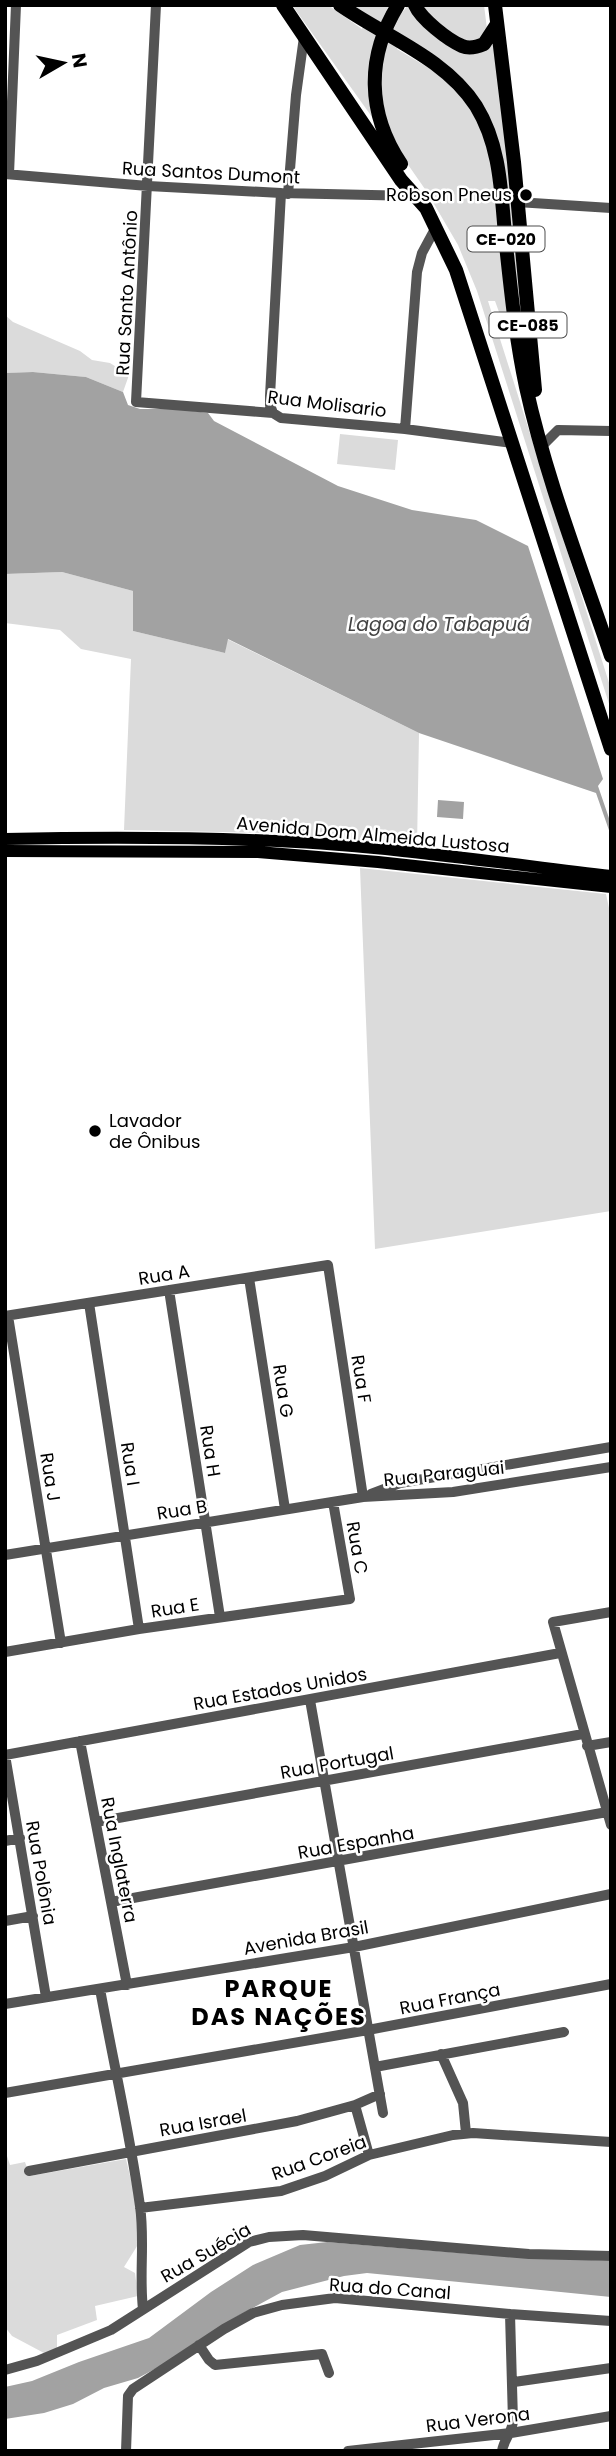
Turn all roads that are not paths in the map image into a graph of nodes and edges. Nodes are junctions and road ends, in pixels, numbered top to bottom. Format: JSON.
{"nodes":[{"id":1,"x":16,"y":5,"type":"edge"},
{"id":2,"x":156,"y":5,"type":"edge"},
{"id":3,"x":283,"y":5,"type":"edge"},
{"id":4,"x":340,"y":5,"type":"edge"},
{"id":5,"x":398,"y":5,"type":"edge"},
{"id":6,"x":415,"y":5,"type":"edge"},
{"id":7,"x":495,"y":5,"type":"edge"},
{"id":8,"x":497,"y":24,"type":"junction"},
{"id":9,"x":304,"y":37,"type":"junction"},
{"id":10,"x":7,"y":174,"type":"edge"},
{"id":11,"x":148,"y":186,"type":"junction"},
{"id":12,"x":414,"y":193,"type":"junction"},
{"id":13,"x":284,"y":194,"type":"junction"},
{"id":14,"x":517,"y":202,"type":"junction"},
{"id":15,"x":611,"y":208,"type":"edge"},
{"id":16,"x":436,"y":227,"type":"junction"},
{"id":17,"x":136,"y":402,"type":"joint"},
{"id":18,"x":273,"y":413,"type":"junction"},
{"id":19,"x":405,"y":429,"type":"junction"},
{"id":20,"x":611,"y":432,"type":"edge"},
{"id":21,"x":512,"y":443,"type":"junction"},
{"id":22,"x":541,"y":447,"type":"junction"},
{"id":23,"x":611,"y":656,"type":"edge"},
{"id":24,"x":611,"y":749,"type":"edge"},
{"id":25,"x":5,"y":839,"type":"edge"},
{"id":26,"x":36,"y":844,"type":"junction"},
{"id":27,"x":5,"y":850,"type":"edge"},
{"id":28,"x":474,"y":866,"type":"junction"},
{"id":29,"x":611,"y":876,"type":"edge"},
{"id":30,"x":611,"y":887,"type":"edge"},
{"id":31,"x":328,"y":1265,"type":"joint"},
{"id":32,"x":249,"y":1278,"type":"junction"},
{"id":33,"x":169,"y":1290,"type":"junction"},
{"id":34,"x":89,"y":1303,"type":"junction"},
{"id":35,"x":7,"y":1316,"type":"edge"},
{"id":36,"x":611,"y":1447,"type":"edge"},
{"id":37,"x":611,"y":1467,"type":"edge"},
{"id":38,"x":363,"y":1497,"type":"junction"},
{"id":39,"x":333,"y":1502,"type":"junction"},
{"id":40,"x":285,"y":1509,"type":"junction"},
{"id":41,"x":205,"y":1523,"type":"junction"},
{"id":42,"x":125,"y":1535,"type":"junction"},
{"id":43,"x":45,"y":1549,"type":"junction"},
{"id":44,"x":5,"y":1555,"type":"edge"},
{"id":45,"x":350,"y":1599,"type":"joint"},
{"id":46,"x":611,"y":1612,"type":"edge"},
{"id":47,"x":220,"y":1617,"type":"junction"},
{"id":48,"x":139,"y":1629,"type":"junction"},
{"id":49,"x":61,"y":1643,"type":"junction"},
{"id":50,"x":5,"y":1652,"type":"edge"},
{"id":51,"x":561,"y":1653,"type":"junction"},
{"id":52,"x":310,"y":1700,"type":"junction"},
{"id":53,"x":583,"y":1734,"type":"junction"},
{"id":54,"x":80,"y":1741,"type":"junction"},
{"id":55,"x":611,"y":1742,"type":"edge"},
{"id":56,"x":587,"y":1746,"type":"junction"},
{"id":57,"x":5,"y":1755,"type":"edge"},
{"id":58,"x":324,"y":1781,"type":"junction"},
{"id":59,"x":607,"y":1812,"type":"junction"},
{"id":60,"x":96,"y":1822,"type":"junction"},
{"id":61,"x":611,"y":1825,"type":"edge"},
{"id":62,"x":20,"y":1838,"type":"junction"},
{"id":63,"x":5,"y":1841,"type":"edge"},
{"id":64,"x":339,"y":1862,"type":"junction"},
{"id":65,"x":611,"y":1894,"type":"edge"},
{"id":66,"x":111,"y":1902,"type":"junction"},
{"id":67,"x":33,"y":1916,"type":"junction"},
{"id":68,"x":5,"y":1921,"type":"edge"},
{"id":69,"x":354,"y":1947,"type":"junction"},
{"id":70,"x":611,"y":1984,"type":"edge"},
{"id":71,"x":127,"y":1985,"type":"junction"},
{"id":72,"x":100,"y":1989,"type":"junction"},
{"id":73,"x":46,"y":1997,"type":"junction"},
{"id":74,"x":5,"y":2004,"type":"edge"},
{"id":75,"x":368,"y":2030,"type":"junction"},
{"id":76,"x":564,"y":2032,"type":"dead end"},
{"id":77,"x":441,"y":2054,"type":"junction"},
{"id":78,"x":375,"y":2067,"type":"junction"},
{"id":79,"x":115,"y":2073,"type":"junction"},
{"id":80,"x":5,"y":2093,"type":"edge"},
{"id":81,"x":380,"y":2094,"type":"junction"},
{"id":82,"x":355,"y":2105,"type":"junction"},
{"id":83,"x":383,"y":2112,"type":"dead end"},
{"id":84,"x":466,"y":2133,"type":"junction"},
{"id":85,"x":611,"y":2143,"type":"edge"},
{"id":86,"x":130,"y":2152,"type":"junction"},
{"id":87,"x":369,"y":2155,"type":"junction"},
{"id":88,"x":29,"y":2171,"type":"dead end"},
{"id":89,"x":140,"y":2208,"type":"junction"},
{"id":90,"x":611,"y":2256,"type":"edge"},
{"id":91,"x":143,"y":2309,"type":"junction"},
{"id":92,"x":510,"y":2314,"type":"junction"},
{"id":93,"x":611,"y":2321,"type":"edge"},
{"id":94,"x":199,"y":2344,"type":"junction"},
{"id":95,"x":611,"y":2368,"type":"edge"},
{"id":96,"x":5,"y":2370,"type":"edge"},
{"id":97,"x":329,"y":2372,"type":"dead end"},
{"id":98,"x":514,"y":2382,"type":"junction"},
{"id":99,"x":611,"y":2416,"type":"edge"},
{"id":100,"x":512,"y":2433,"type":"junction"},
{"id":101,"x":440,"y":2446,"type":"edge"},
{"id":102,"x":400,"y":2449,"type":"edge"},
{"id":103,"x":126,"y":2451,"type":"edge"},
{"id":104,"x":348,"y":2451,"type":"edge"},
{"id":105,"x":502,"y":2451,"type":"edge"}],
"edges":[{"from":1,"to":10,"type":"street"},
{"from":2,"to":11,"type":"street","name":"Rua Santo Antônio"},
{"from":3,"to":9,"type":"highway","number":"CE-020"},
{"from":4,"to":22,"type":"highway","number":"CE-020"},
{"from":5,"to":12,"type":"highway"},
{"from":6,"to":8,"type":"highway"},
{"from":7,"to":8,"type":"highway","number":"CE-085"},
{"from":8,"to":14,"type":"highway","number":"CE-085"},
{"from":9,"to":12,"type":"highway","number":"CE-020"},
{"from":9,"to":13,"type":"street"},
{"from":10,"to":11,"type":"street","name":"Rua Santos Dumont"},
{"from":11,"to":13,"type":"street","name":"Rua Santos Dumont"},
{"from":11,"to":17,"type":"street","name":"Rua Santo Antônio"},
{"from":12,"to":13,"type":"street","name":"Rua Santos Dumont"},
{"from":12,"to":16,"type":"highway","number":"CE-020"},
{"from":13,"to":18,"type":"street"},
{"from":14,"to":15,"type":"street"},
{"from":14,"to":22,"type":"highway","number":"CE-085"},
{"from":16,"to":19,"type":"street"},
{"from":16,"to":21,"type":"highway","number":"CE-020"},
{"from":17,"to":18,"type":"street","name":"Rua Molisario"},
{"from":18,"to":19,"type":"street","name":"Rua Molisario"},
{"from":19,"to":21,"type":"street","name":"Rua Molisario"},
{"from":20,"to":22,"type":"street"},
{"from":21,"to":24,"type":"highway","number":"CE-020"},
{"from":22,"to":23,"type":"highway","number":"CE-020"},
{"from":25,"to":26,"type":"main road","name":"Avenida Dom Almeida Lustosa"},
{"from":26,"to":27,"type":"main road","name":"Avenida Dom Almeida Lustosa"},
{"from":26,"to":28,"type":"main road","name":"Avenida Dom Almeida Lustosa"},
{"from":28,"to":29,"type":"main road","name":"Avenida Dom Almeida Lustosa"},
{"from":28,"to":30,"type":"main road","name":"Avenida Dom Almeida Lustosa"},
{"from":31,"to":32,"type":"street","name":"Rua A"},
{"from":31,"to":38,"type":"street","name":"Rua F"},
{"from":32,"to":33,"type":"street","name":"Rua A"},
{"from":32,"to":40,"type":"street","name":"Rua G"},
{"from":33,"to":34,"type":"street","name":"Rua A"},
{"from":33,"to":41,"type":"street","name":"Rua H"},
{"from":34,"to":35,"type":"street","name":"Rua A"},
{"from":34,"to":42,"type":"street","name":"Rua I"},
{"from":35,"to":43,"type":"street","name":"Rua J"},
{"from":36,"to":38,"type":"street","name":"Rua Paraguai"},
{"from":37,"to":38,"type":"street","name":"Rua Paraguai"},
{"from":38,"to":39,"type":"street","name":"Rua B"},
{"from":39,"to":40,"type":"street","name":"Rua B"},
{"from":39,"to":45,"type":"street","name":"Rua C"},
{"from":40,"to":41,"type":"street","name":"Rua B"},
{"from":41,"to":42,"type":"street","name":"Rua B"},
{"from":41,"to":47,"type":"street","name":"Rua H"},
{"from":42,"to":43,"type":"street","name":"Rua B"},
{"from":42,"to":48,"type":"street","name":"Rua I"},
{"from":43,"to":44,"type":"street","name":"Rua B"},
{"from":43,"to":49,"type":"street","name":"Rua J"},
{"from":45,"to":47,"type":"street","name":"Rua E"},
{"from":46,"to":51,"type":"street"},
{"from":47,"to":48,"type":"street","name":"Rua E"},
{"from":48,"to":49,"type":"street","name":"Rua E"},
{"from":49,"to":50,"type":"street","name":"Rua E"},
{"from":51,"to":52,"type":"street","name":"Rua Estados Unidos"},
{"from":51,"to":53,"type":"street"},
{"from":52,"to":54,"type":"street","name":"Rua Estados Unidos"},
{"from":52,"to":58,"type":"street"},
{"from":53,"to":56,"type":"street"},
{"from":53,"to":58,"type":"street","name":"Rua Portugal"},
{"from":54,"to":57,"type":"street","name":"Rua Estados Unidos"},
{"from":54,"to":60,"type":"street","name":"Rua Inglaterra"},
{"from":55,"to":56,"type":"street"},
{"from":56,"to":59,"type":"street"},
{"from":57,"to":62,"type":"street","name":"Rua Polônia"},
{"from":58,"to":60,"type":"street","name":"Rua Portugal"},
{"from":58,"to":64,"type":"street"},
{"from":59,"to":61,"type":"street"},
{"from":59,"to":64,"type":"street","name":"Rua Espanha"},
{"from":60,"to":66,"type":"street","name":"Rua Inglaterra"},
{"from":62,"to":63,"type":"street"},
{"from":62,"to":67,"type":"street","name":"Rua Polônia"},
{"from":64,"to":66,"type":"street","name":"Rua Espanha"},
{"from":64,"to":69,"type":"street"},
{"from":65,"to":69,"type":"street","name":"Avenida Brasil"},
{"from":66,"to":71,"type":"street","name":"Rua Inglaterra"},
{"from":67,"to":68,"type":"street"},
{"from":67,"to":73,"type":"street","name":"Rua Polônia"},
{"from":69,"to":71,"type":"street","name":"Avenida Brasil"},
{"from":69,"to":75,"type":"street"},
{"from":70,"to":75,"type":"street","name":"Rua França"},
{"from":71,"to":72,"type":"street","name":"Avenida Brasil"},
{"from":72,"to":73,"type":"street","name":"Avenida Brasil"},
{"from":72,"to":79,"type":"street","name":"Rua Suécia"},
{"from":73,"to":74,"type":"street","name":"Avenida Brasil"},
{"from":75,"to":78,"type":"street"},
{"from":75,"to":79,"type":"street","name":"Rua França"},
{"from":76,"to":77,"type":"street"},
{"from":77,"to":78,"type":"street"},
{"from":77,"to":84,"type":"street"},
{"from":78,"to":81,"type":"street"},
{"from":79,"to":80,"type":"street","name":"Rua França"},
{"from":79,"to":86,"type":"street","name":"Rua Suécia"},
{"from":81,"to":82,"type":"street","name":"Rua Israel"},
{"from":81,"to":83,"type":"street"},
{"from":82,"to":86,"type":"street","name":"Rua Israel"},
{"from":82,"to":87,"type":"street"},
{"from":84,"to":85,"type":"street","name":"Rua Coreia"},
{"from":84,"to":87,"type":"street","name":"Rua Coreia"},
{"from":86,"to":88,"type":"street","name":"Rua Israel"},
{"from":86,"to":89,"type":"street","name":"Rua Suécia"},
{"from":87,"to":89,"type":"street","name":"Rua Coreia"},
{"from":89,"to":91,"type":"street","name":"Rua Suécia"},
{"from":90,"to":91,"type":"street","name":"Rua Suécia"},
{"from":91,"to":96,"type":"street"},
{"from":92,"to":93,"type":"street","name":"Rua do Canal"},
{"from":92,"to":94,"type":"street","name":"Rua do Canal"},
{"from":92,"to":98,"type":"street"},
{"from":94,"to":97,"type":"street"},
{"from":94,"to":103,"type":"street","name":"Rua do Canal"},
{"from":95,"to":98,"type":"street"},
{"from":98,"to":100,"type":"street"},
{"from":99,"to":100,"type":"street","name":"Rua Verona"},
{"from":100,"to":101,"type":"street","name":"Rua Verona"},
{"from":100,"to":105,"type":"street"},
{"from":101,"to":102,"type":"street","name":"Rua Verona"},
{"from":102,"to":104,"type":"street","name":"Rua Verona"}]}
